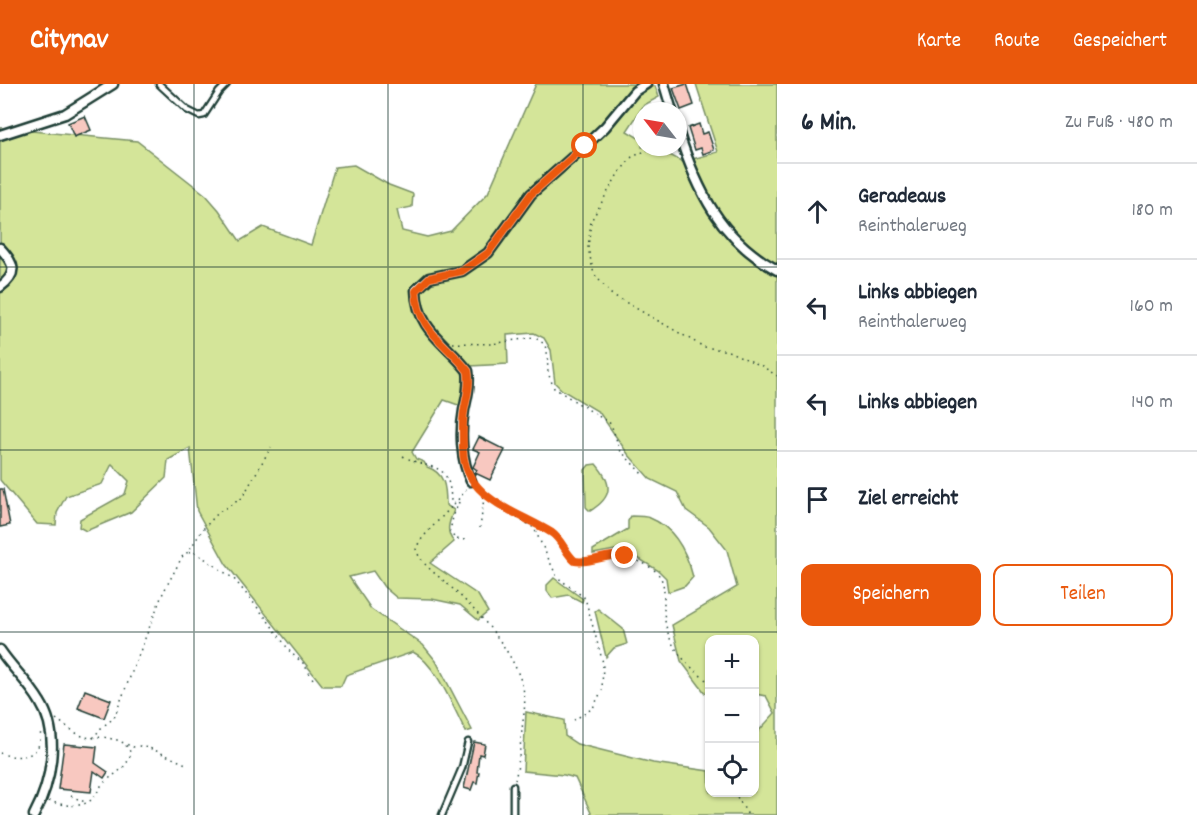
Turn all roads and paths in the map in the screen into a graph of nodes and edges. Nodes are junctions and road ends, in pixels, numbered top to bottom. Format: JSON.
{"nodes":[{"id":1,"x":113,"y":84,"type":"edge"},
{"id":2,"x":159,"y":84,"type":"edge"},
{"id":3,"x":227,"y":84,"type":"edge"},
{"id":4,"x":646,"y":84,"type":"edge"},
{"id":5,"x":664,"y":84,"type":"edge"},
{"id":6,"x":669,"y":102,"type":"edge"},
{"id":7,"x":0,"y":135,"type":"edge"},
{"id":8,"x":634,"y":156,"type":"edge"},
{"id":9,"x":686,"y":156,"type":"edge"},
{"id":10,"x":0,"y":248,"type":"edge"},
{"id":11,"x":777,"y":270,"type":"edge"},
{"id":12,"x":0,"y":287,"type":"edge"},
{"id":13,"x":444,"y":347,"type":"junction"},
{"id":14,"x":777,"y":376,"type":"edge"},
{"id":15,"x":271,"y":447,"type":"dead end"},
{"id":16,"x":404,"y":456,"type":"dead end"},
{"id":17,"x":643,"y":475,"type":"dead end"},
{"id":18,"x":471,"y":481,"type":"junction"},
{"id":19,"x":483,"y":492,"type":"junction"},
{"id":20,"x":460,"y":498,"type":"junction"},
{"id":21,"x":455,"y":506,"type":"junction"},
{"id":22,"x":528,"y":522,"type":"junction"},
{"id":23,"x":480,"y":528,"type":"dead end"},
{"id":24,"x":467,"y":540,"type":"dead end"},
{"id":25,"x":188,"y":552,"type":"junction"},
{"id":26,"x":0,"y":650,"type":"edge"},
{"id":27,"x":705,"y":678,"type":"edge"},
{"id":28,"x":313,"y":680,"type":"dead end"},
{"id":29,"x":48,"y":718,"type":"junction"},
{"id":30,"x":574,"y":720,"type":"dead end"},
{"id":31,"x":93,"y":738,"type":"junction"},
{"id":32,"x":468,"y":742,"type":"dead end"},
{"id":33,"x":125,"y":743,"type":"junction"},
{"id":34,"x":0,"y":753,"type":"edge"},
{"id":35,"x":188,"y":765,"type":"dead end"},
{"id":36,"x":95,"y":786,"type":"dead end"},
{"id":37,"x":513,"y":786,"type":"joint"},
{"id":38,"x":100,"y":787,"type":"junction"},
{"id":39,"x":71,"y":796,"type":"dead end"},
{"id":40,"x":737,"y":797,"type":"edge"},
{"id":41,"x":42,"y":799,"type":"junction"},
{"id":42,"x":86,"y":803,"type":"junction"},
{"id":43,"x":34,"y":815,"type":"edge"},
{"id":44,"x":442,"y":815,"type":"edge"},
{"id":45,"x":513,"y":815,"type":"edge"},
{"id":46,"x":748,"y":815,"type":"edge"}],
"edges":[{"from":1,"to":7,"type":"street"},
{"from":2,"to":3,"type":"lane"},
{"from":4,"to":13,"type":"street"},
{"from":5,"to":6,"type":"street"},
{"from":8,"to":14,"type":"path"},
{"from":9,"to":11,"type":"street"},
{"from":10,"to":12,"type":"street"},
{"from":13,"to":17,"type":"path"},
{"from":13,"to":18,"type":"street"},
{"from":15,"to":25,"type":"path"},
{"from":16,"to":21,"type":"path"},
{"from":18,"to":19,"type":"path"},
{"from":18,"to":20,"type":"path"},
{"from":19,"to":22,"type":"path"},
{"from":19,"to":23,"type":"path"},
{"from":20,"to":21,"type":"path"},
{"from":20,"to":24,"type":"path"},
{"from":21,"to":37,"type":"path"},
{"from":22,"to":27,"type":"path"},
{"from":22,"to":30,"type":"path"},
{"from":25,"to":28,"type":"path"},
{"from":25,"to":31,"type":"path"},
{"from":26,"to":29,"type":"street"},
{"from":29,"to":31,"type":"path"},
{"from":29,"to":34,"type":"path"},
{"from":29,"to":41,"type":"street"},
{"from":31,"to":33,"type":"path"},
{"from":32,"to":44,"type":"lane"},
{"from":33,"to":35,"type":"path"},
{"from":33,"to":38,"type":"path"},
{"from":36,"to":38,"type":"path"},
{"from":37,"to":45,"type":"lane"},
{"from":38,"to":42,"type":"path"},
{"from":39,"to":42,"type":"path"},
{"from":40,"to":46,"type":"path"},
{"from":41,"to":42,"type":"path"},
{"from":41,"to":43,"type":"street"}]}
